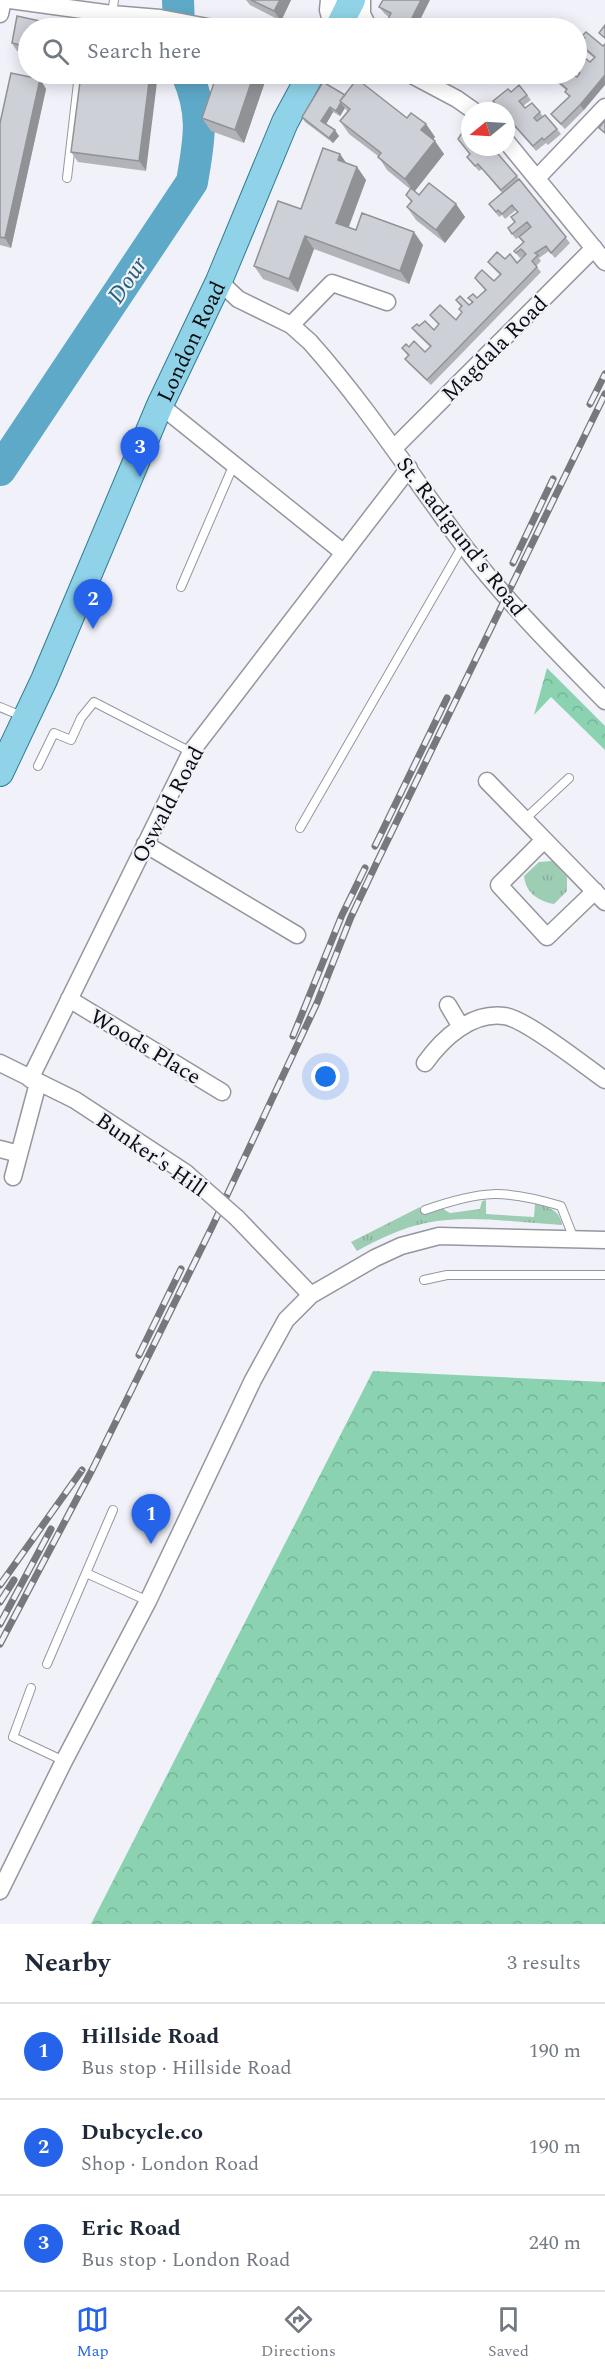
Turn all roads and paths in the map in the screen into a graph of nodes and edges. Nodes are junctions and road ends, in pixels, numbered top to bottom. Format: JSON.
{"nodes":[{"id":1,"x":3,"y":0,"type":"edge"},
{"id":2,"x":10,"y":0,"type":"edge"},
{"id":3,"x":329,"y":0,"type":"edge"},
{"id":4,"x":352,"y":0,"type":"edge"},
{"id":5,"x":362,"y":0,"type":"edge"},
{"id":6,"x":113,"y":7,"type":"edge"},
{"id":7,"x":89,"y":11,"type":"junction"},
{"id":8,"x":0,"y":14,"type":"edge"},
{"id":9,"x":88,"y":18,"type":"edge"},
{"id":10,"x":160,"y":18,"type":"edge"},
{"id":11,"x":332,"y":18,"type":"edge"},
{"id":12,"x":342,"y":18,"type":"edge"},
{"id":13,"x":364,"y":18,"type":"edge"},
{"id":14,"x":78,"y":84,"type":"edge"},
{"id":15,"x":306,"y":84,"type":"edge"},
{"id":16,"x":429,"y":84,"type":"edge"},
{"id":17,"x":461,"y":102,"type":"edge"},
{"id":18,"x":605,"y":107,"type":"edge"},
{"id":19,"x":515,"y":151,"type":"edge"},
{"id":20,"x":537,"y":177,"type":"junction"},
{"id":21,"x":67,"y":178,"type":"dead end"},
{"id":22,"x":594,"y":248,"type":"junction"},
{"id":23,"x":605,"y":262,"type":"edge"},
{"id":24,"x":219,"y":281,"type":"junction"},
{"id":25,"x":387,"y":302,"type":"dead end"},
{"id":26,"x":291,"y":325,"type":"junction"},
{"id":27,"x":160,"y":405,"type":"junction"},
{"id":28,"x":394,"y":448,"type":"junction"},
{"id":29,"x":234,"y":464,"type":"junction"},
{"id":30,"x":409,"y":468,"type":"junction"},
{"id":31,"x":463,"y":545,"type":"junction"},
{"id":32,"x":344,"y":553,"type":"junction"},
{"id":33,"x":181,"y":587,"type":"dead end"},
{"id":34,"x":605,"y":701,"type":"edge"},
{"id":35,"x":0,"y":707,"type":"edge"},
{"id":36,"x":27,"y":718,"type":"junction"},
{"id":37,"x":191,"y":752,"type":"junction"},
{"id":38,"x":38,"y":766,"type":"dead end"},
{"id":39,"x":0,"y":773,"type":"edge"},
{"id":40,"x":570,"y":778,"type":"dead end"},
{"id":41,"x":487,"y":781,"type":"dead end"},
{"id":42,"x":525,"y":819,"type":"junction"},
{"id":43,"x":300,"y":828,"type":"dead end"},
{"id":44,"x":544,"y":840,"type":"junction"},
{"id":45,"x":145,"y":844,"type":"junction"},
{"id":46,"x":600,"y":897,"type":"edge"},
{"id":47,"x":297,"y":935,"type":"dead end"},
{"id":48,"x":69,"y":999,"type":"junction"},
{"id":49,"x":448,"y":1005,"type":"dead end"},
{"id":50,"x":461,"y":1027,"type":"junction"},
{"id":51,"x":0,"y":1063,"type":"edge"},
{"id":52,"x":425,"y":1063,"type":"dead end"},
{"id":53,"x":605,"y":1080,"type":"edge"},
{"id":54,"x":34,"y":1081,"type":"junction"},
{"id":55,"x":222,"y":1092,"type":"dead end"},
{"id":56,"x":0,"y":1149,"type":"edge"},
{"id":57,"x":19,"y":1155,"type":"junction"},
{"id":58,"x":13,"y":1177,"type":"dead end"},
{"id":59,"x":425,"y":1210,"type":"dead end"},
{"id":60,"x":574,"y":1239,"type":"junction"},
{"id":61,"x":605,"y":1240,"type":"edge"},
{"id":62,"x":605,"y":1275,"type":"edge"},
{"id":63,"x":424,"y":1280,"type":"dead end"},
{"id":64,"x":311,"y":1295,"type":"junction"},
{"id":65,"x":113,"y":1510,"type":"dead end"},
{"id":66,"x":86,"y":1573,"type":"junction"},
{"id":67,"x":148,"y":1601,"type":"junction"},
{"id":68,"x":47,"y":1664,"type":"dead end"},
{"id":69,"x":31,"y":1688,"type":"dead end"},
{"id":70,"x":64,"y":1761,"type":"junction"},
{"id":71,"x":0,"y":1891,"type":"edge"}],
"edges":[{"from":1,"to":8,"type":"street"},
{"from":2,"to":7,"type":"street"},
{"from":3,"to":11,"type":"street"},
{"from":4,"to":12,"type":"main road"},
{"from":5,"to":13,"type":"street"},
{"from":6,"to":7,"type":"street"},
{"from":6,"to":10,"type":"street"},
{"from":7,"to":9,"type":"lane"},
{"from":14,"to":21,"type":"lane"},
{"from":15,"to":24,"type":"main road","name":"London Road"},
{"from":16,"to":17,"type":"street"},
{"from":18,"to":20,"type":"street"},
{"from":19,"to":20,"type":"street"},
{"from":20,"to":22,"type":"street"},
{"from":22,"to":23,"type":"street"},
{"from":22,"to":28,"type":"street","name":"Magdala Road"},
{"from":24,"to":26,"type":"street","name":"St. Radigund's Road"},
{"from":24,"to":27,"type":"main road","name":"London Road"},
{"from":25,"to":26,"type":"street"},
{"from":26,"to":28,"type":"street","name":"St. Radigund's Road"},
{"from":27,"to":29,"type":"street"},
{"from":27,"to":36,"type":"main road","name":"London Road"},
{"from":28,"to":30,"type":"street","name":"St. Radigund's Road"},
{"from":29,"to":32,"type":"street"},
{"from":29,"to":33,"type":"lane"},
{"from":30,"to":31,"type":"street","name":"St. Radigund's Road"},
{"from":30,"to":32,"type":"street","name":"Oswald Road"},
{"from":31,"to":34,"type":"street","name":"St. Radigund's Road"},
{"from":31,"to":43,"type":"lane"},
{"from":32,"to":37,"type":"street","name":"Oswald Road"},
{"from":35,"to":36,"type":"lane"},
{"from":36,"to":39,"type":"main road","name":"London Road"},
{"from":37,"to":38,"type":"lane"},
{"from":37,"to":45,"type":"street","name":"Oswald Road"},
{"from":40,"to":42,"type":"lane"},
{"from":41,"to":42,"type":"street"},
{"from":42,"to":44,"type":"street"},
{"from":44,"to":46,"type":"street"},
{"from":44,"to":46,"type":"street"},
{"from":45,"to":47,"type":"street"},
{"from":45,"to":48,"type":"street","name":"Oswald Road"},
{"from":48,"to":54,"type":"street","name":"Oswald Road"},
{"from":48,"to":55,"type":"street","name":"Woods Place"},
{"from":49,"to":50,"type":"street"},
{"from":50,"to":52,"type":"street"},
{"from":50,"to":53,"type":"street"},
{"from":51,"to":54,"type":"street","name":"Bunker's Hill"},
{"from":54,"to":57,"type":"street","name":"Oswald Road"},
{"from":54,"to":64,"type":"street","name":"Bunker's Hill","bridge":true},
{"from":56,"to":57,"type":"street"},
{"from":57,"to":58,"type":"street","name":"Oswald Road"},
{"from":59,"to":60,"type":"lane"},
{"from":60,"to":61,"type":"street"},
{"from":60,"to":64,"type":"street"},
{"from":62,"to":63,"type":"lane"},
{"from":64,"to":67,"type":"street"},
{"from":65,"to":66,"type":"lane"},
{"from":66,"to":67,"type":"lane"},
{"from":66,"to":68,"type":"lane"},
{"from":67,"to":70,"type":"street"},
{"from":69,"to":70,"type":"lane"},
{"from":70,"to":71,"type":"street"}]}
